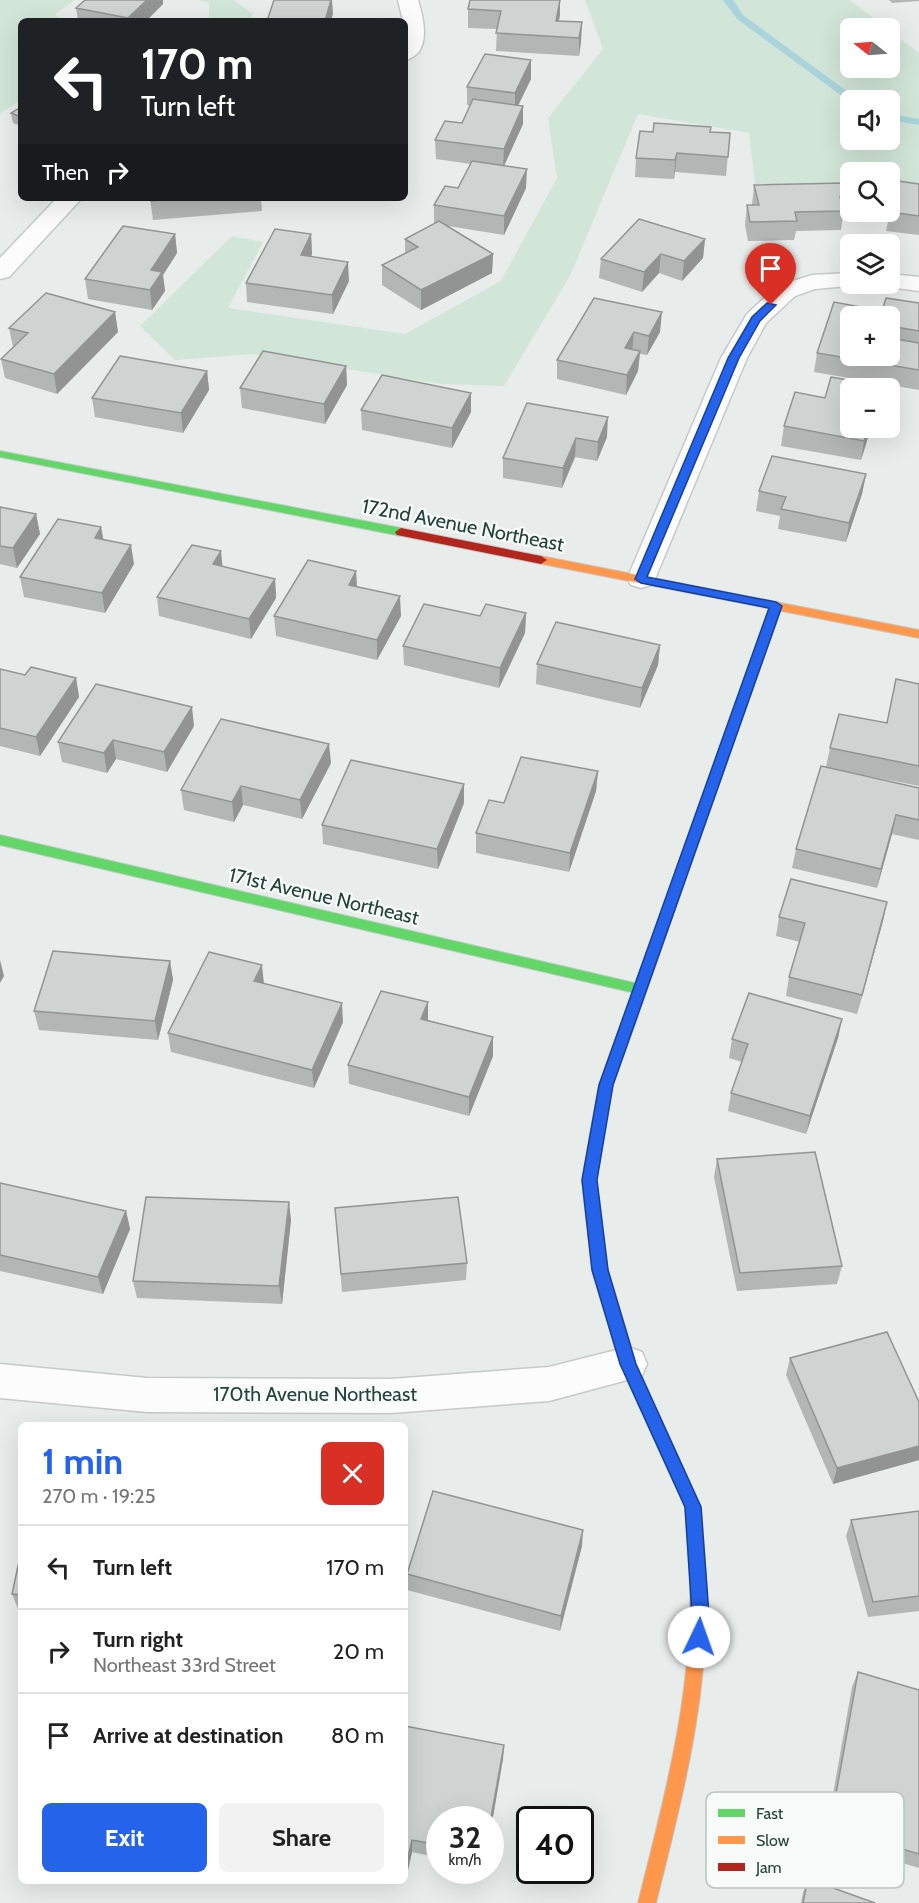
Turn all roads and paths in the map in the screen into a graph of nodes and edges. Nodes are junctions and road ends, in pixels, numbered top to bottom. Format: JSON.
{"nodes":[{"id":1,"x":408,"y":0,"type":"edge"},
{"id":2,"x":408,"y":51,"type":"edge"},
{"id":3,"x":67,"y":201,"type":"edge"},
{"id":4,"x":0,"y":272,"type":"edge"},
{"id":5,"x":840,"y":281,"type":"edge"},
{"id":6,"x":900,"y":282,"type":"edge"},
{"id":7,"x":919,"y":284,"type":"edge"},
{"id":8,"x":0,"y":454,"type":"edge"},
{"id":9,"x":641,"y":579,"type":"junction"},
{"id":10,"x":776,"y":606,"type":"junction"},
{"id":11,"x":919,"y":634,"type":"edge"},
{"id":12,"x":0,"y":840,"type":"edge"},
{"id":13,"x":639,"y":989,"type":"junction"},
{"id":14,"x":628,"y":1364,"type":"junction"},
{"id":15,"x":0,"y":1381,"type":"edge"},
{"id":16,"x":647,"y":1903,"type":"edge"}],
"edges":[{"from":1,"to":2,"type":"street"},
{"from":3,"to":4,"type":"street"},
{"from":5,"to":9,"type":"street"},
{"from":6,"to":7,"type":"street"},
{"from":8,"to":9,"type":"street","name":"172nd Avenue Northeast"},
{"from":9,"to":10,"type":"street","name":"172nd Avenue Northeast"},
{"from":10,"to":11,"type":"street","name":"172nd Avenue Northeast"},
{"from":10,"to":13,"type":"street"},
{"from":12,"to":13,"type":"street","name":"171st Avenue Northeast"},
{"from":13,"to":14,"type":"street"},
{"from":14,"to":15,"type":"street","name":"170th Avenue Northeast"},
{"from":14,"to":16,"type":"street"}]}
